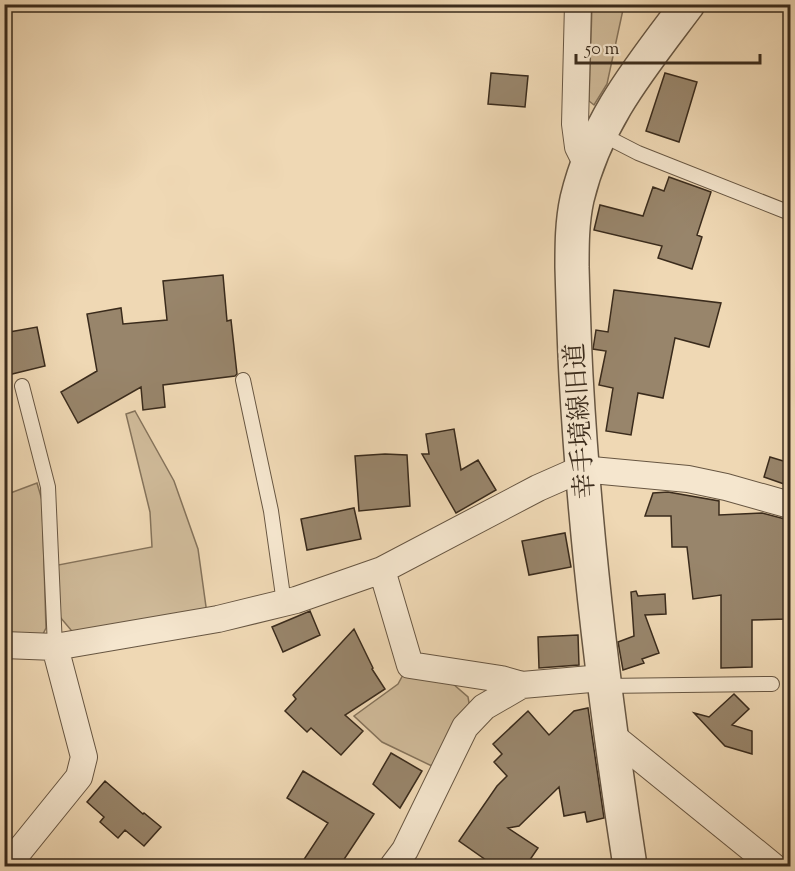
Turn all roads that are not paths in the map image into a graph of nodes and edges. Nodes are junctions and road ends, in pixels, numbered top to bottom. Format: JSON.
{"nodes":[{"id":1,"x":578,"y":4,"type":"edge"},
{"id":2,"x":688,"y":4,"type":"edge"},
{"id":3,"x":599,"y":134,"type":"junction"},
{"id":4,"x":587,"y":165,"type":"junction"},
{"id":5,"x":790,"y":213,"type":"edge"},
{"id":6,"x":243,"y":381,"type":"dead end"},
{"id":7,"x":22,"y":386,"type":"dead end"},
{"id":8,"x":581,"y":469,"type":"junction"},
{"id":9,"x":790,"y":505,"type":"edge"},
{"id":10,"x":382,"y":570,"type":"junction"},
{"id":11,"x":284,"y":603,"type":"junction"},
{"id":12,"x":4,"y":645,"type":"edge"},
{"id":13,"x":55,"y":647,"type":"junction"},
{"id":14,"x":602,"y":682,"type":"junction"},
{"id":15,"x":772,"y":684,"type":"dead end"},
{"id":16,"x":522,"y":685,"type":"junction"},
{"id":17,"x":609,"y":733,"type":"junction"},
{"id":18,"x":6,"y":867,"type":"edge"},
{"id":19,"x":393,"y":867,"type":"edge"},
{"id":20,"x":630,"y":867,"type":"edge"},
{"id":21,"x":772,"y":867,"type":"edge"}],
"edges":[{"from":1,"to":4,"type":"street"},
{"from":2,"to":3,"type":"street","name":"幸手境線旧道"},
{"from":3,"to":4,"type":"street","name":"幸手境線旧道"},
{"from":3,"to":5,"type":"lane"},
{"from":4,"to":8,"type":"street","name":"幸手境線旧道"},
{"from":6,"to":11,"type":"lane"},
{"from":7,"to":13,"type":"lane"},
{"from":8,"to":9,"type":"street"},
{"from":8,"to":10,"type":"street"},
{"from":8,"to":14,"type":"street","name":"幸手境線旧道"},
{"from":10,"to":11,"type":"street"},
{"from":10,"to":16,"type":"street"},
{"from":11,"to":13,"type":"street"},
{"from":12,"to":13,"type":"street"},
{"from":13,"to":18,"type":"street"},
{"from":14,"to":15,"type":"lane"},
{"from":14,"to":16,"type":"street"},
{"from":14,"to":17,"type":"street","name":"幸手境線旧道"},
{"from":16,"to":19,"type":"street"},
{"from":17,"to":20,"type":"street","name":"幸手境線旧道"},
{"from":17,"to":21,"type":"street"}]}
